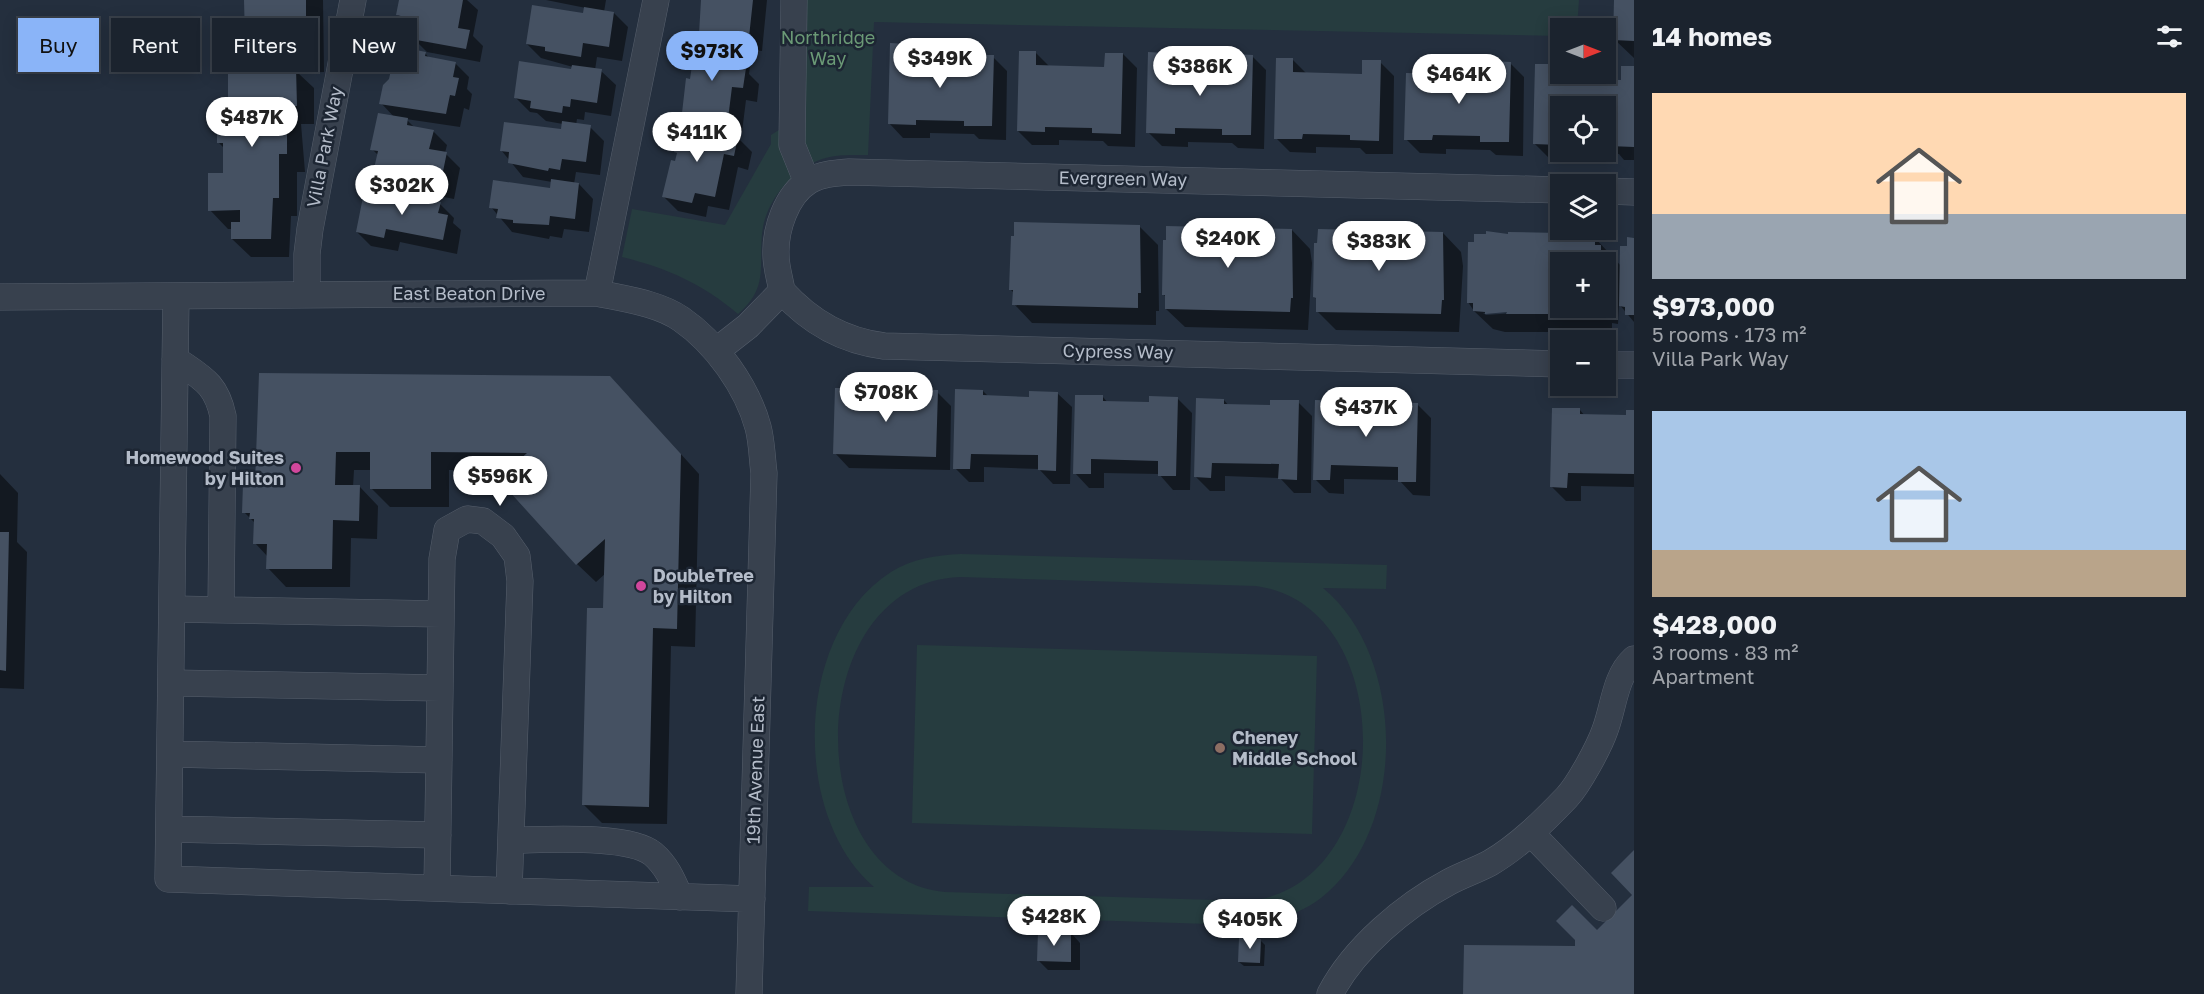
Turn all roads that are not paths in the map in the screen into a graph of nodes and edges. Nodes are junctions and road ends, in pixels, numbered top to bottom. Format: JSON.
{"nodes":[{"id":1,"x":353,"y":0,"type":"edge"},
{"id":2,"x":656,"y":0,"type":"edge"},
{"id":3,"x":794,"y":0,"type":"edge"},
{"id":4,"x":807,"y":182,"type":"junction"},
{"id":5,"x":1550,"y":190,"type":"edge"},
{"id":6,"x":1616,"y":191,"type":"edge"},
{"id":7,"x":1634,"y":192,"type":"edge"},
{"id":8,"x":782,"y":291,"type":"junction"},
{"id":9,"x":597,"y":293,"type":"junction"},
{"id":10,"x":307,"y":294,"type":"junction"},
{"id":11,"x":176,"y":296,"type":"junction"},
{"id":12,"x":0,"y":297,"type":"edge"},
{"id":13,"x":716,"y":351,"type":"junction"},
{"id":14,"x":175,"y":359,"type":"junction"},
{"id":15,"x":1550,"y":364,"type":"edge"},
{"id":16,"x":1616,"y":365,"type":"edge"},
{"id":17,"x":1634,"y":365,"type":"edge"},
{"id":18,"x":764,"y":545,"type":"joint"},
{"id":19,"x":172,"y":609,"type":"junction"},
{"id":20,"x":221,"y":610,"type":"junction"},
{"id":21,"x":441,"y":614,"type":"junction"},
{"id":22,"x":1634,"y":658,"type":"edge"},
{"id":23,"x":171,"y":683,"type":"junction"},
{"id":24,"x":440,"y":688,"type":"junction"},
{"id":25,"x":170,"y":754,"type":"junction"},
{"id":26,"x":439,"y":760,"type":"junction"},
{"id":27,"x":168,"y":829,"type":"junction"},
{"id":28,"x":1531,"y":833,"type":"junction"},
{"id":29,"x":438,"y":836,"type":"junction"},
{"id":30,"x":511,"y":840,"type":"junction"},
{"id":31,"x":437,"y":888,"type":"junction"},
{"id":32,"x":509,"y":891,"type":"junction"},
{"id":33,"x":680,"y":897,"type":"junction"},
{"id":34,"x":752,"y":899,"type":"junction"},
{"id":35,"x":1603,"y":908,"type":"dead end"},
{"id":36,"x":749,"y":994,"type":"edge"},
{"id":37,"x":1330,"y":994,"type":"edge"}],
"edges":[{"from":1,"to":10,"type":"street","name":"Villa Park Way"},
{"from":2,"to":9,"type":"street"},
{"from":3,"to":4,"type":"street"},
{"from":4,"to":5,"type":"street","name":"Evergreen Way"},
{"from":4,"to":8,"type":"street"},
{"from":6,"to":7,"type":"street"},
{"from":8,"to":13,"type":"street"},
{"from":8,"to":15,"type":"street","name":"Cypress Way"},
{"from":9,"to":10,"type":"street","name":"East Beaton Drive"},
{"from":9,"to":13,"type":"street","name":"East Beaton Drive"},
{"from":10,"to":11,"type":"street","name":"East Beaton Drive"},
{"from":11,"to":12,"type":"street","name":"East Beaton Drive"},
{"from":11,"to":14,"type":"street"},
{"from":13,"to":18,"type":"street","name":"East Beaton Drive"},
{"from":14,"to":19,"type":"street"},
{"from":14,"to":20,"type":"street"},
{"from":16,"to":17,"type":"street"},
{"from":18,"to":34,"type":"street","name":"19th Avenue East"},
{"from":19,"to":20,"type":"street"},
{"from":19,"to":23,"type":"street"},
{"from":20,"to":21,"type":"street"},
{"from":21,"to":24,"type":"street"},
{"from":21,"to":30,"type":"street"},
{"from":22,"to":28,"type":"street"},
{"from":23,"to":24,"type":"street"},
{"from":23,"to":25,"type":"street"},
{"from":24,"to":26,"type":"street"},
{"from":25,"to":26,"type":"street"},
{"from":25,"to":27,"type":"street"},
{"from":26,"to":29,"type":"street"},
{"from":27,"to":29,"type":"street"},
{"from":27,"to":31,"type":"street"},
{"from":28,"to":35,"type":"street"},
{"from":28,"to":37,"type":"street"},
{"from":29,"to":31,"type":"street"},
{"from":30,"to":32,"type":"street"},
{"from":30,"to":33,"type":"street"},
{"from":31,"to":32,"type":"street"},
{"from":32,"to":33,"type":"street"},
{"from":33,"to":34,"type":"street"},
{"from":34,"to":36,"type":"street","name":"19th Avenue East"}]}
